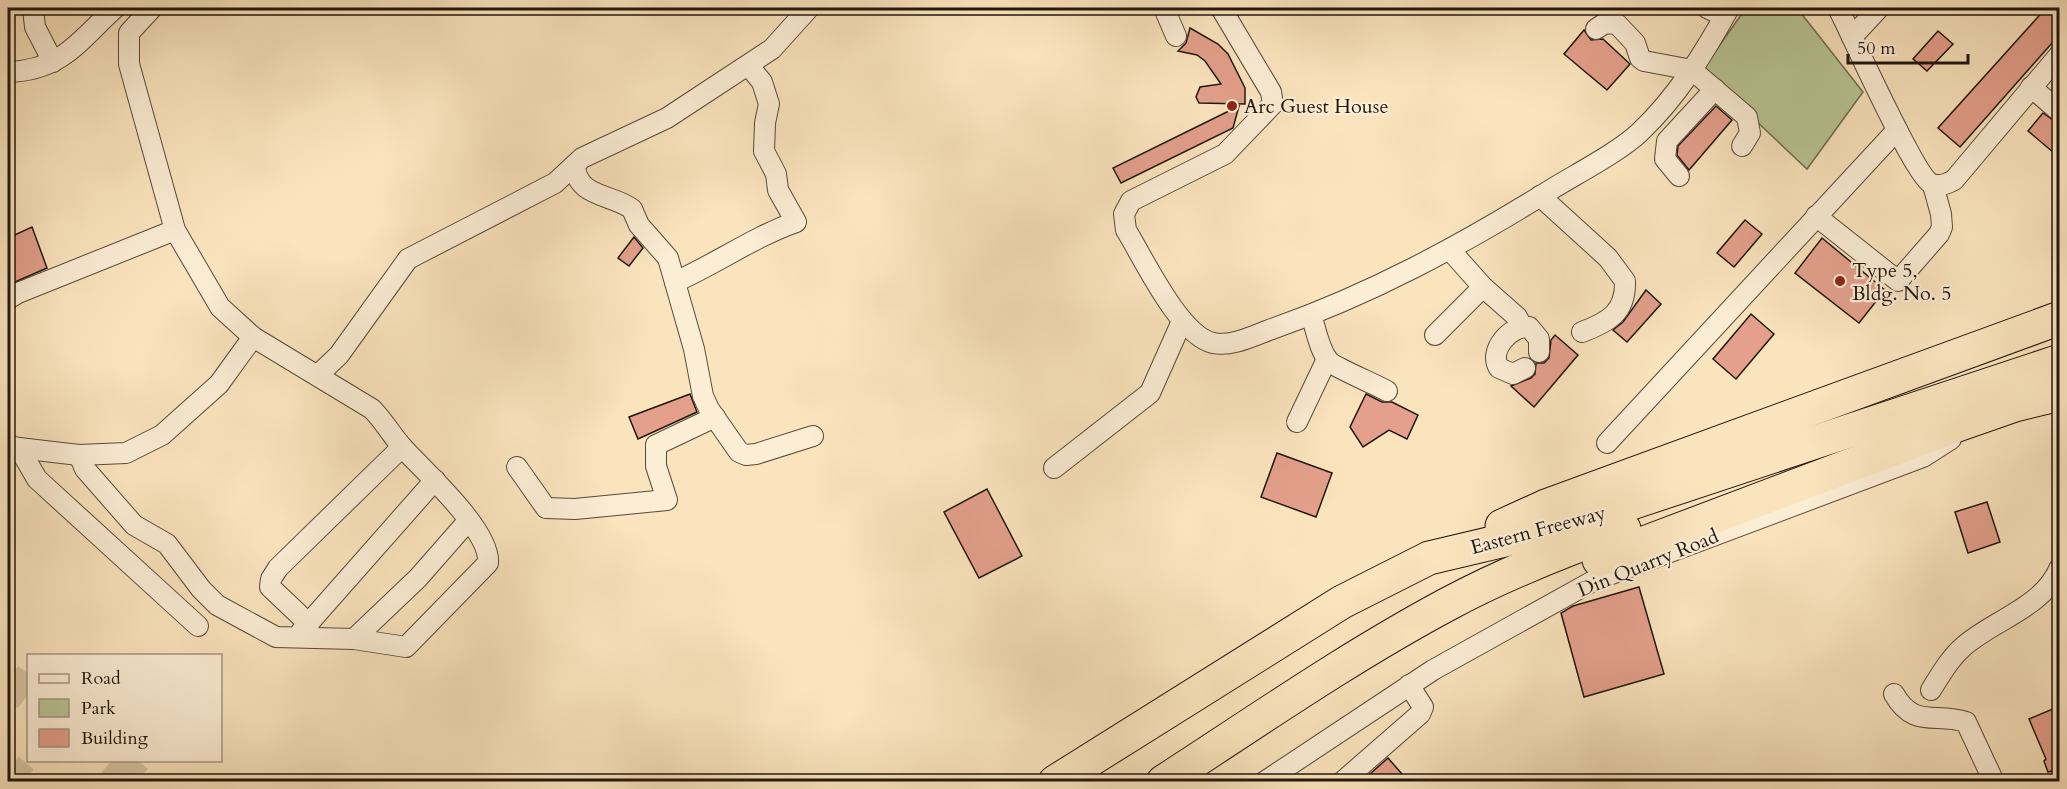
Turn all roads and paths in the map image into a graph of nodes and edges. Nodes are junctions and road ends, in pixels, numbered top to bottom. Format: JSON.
{"nodes":[{"id":1,"x":33,"y":8,"type":"edge"},
{"id":2,"x":115,"y":8,"type":"edge"},
{"id":3,"x":152,"y":8,"type":"edge"},
{"id":4,"x":809,"y":8,"type":"edge"},
{"id":5,"x":1164,"y":8,"type":"edge"},
{"id":6,"x":1221,"y":8,"type":"edge"},
{"id":7,"x":1838,"y":8,"type":"edge"},
{"id":8,"x":1879,"y":8,"type":"edge"},
{"id":9,"x":1720,"y":10,"type":"edge"},
{"id":10,"x":1596,"y":29,"type":"dead end"},
{"id":11,"x":1176,"y":36,"type":"dead end"},
{"id":12,"x":1852,"y":37,"type":"junction"},
{"id":13,"x":2060,"y":54,"type":"edge"},
{"id":14,"x":53,"y":62,"type":"junction"},
{"id":15,"x":749,"y":66,"type":"junction"},
{"id":16,"x":1692,"y":69,"type":"junction"},
{"id":17,"x":8,"y":72,"type":"edge"},
{"id":18,"x":2031,"y":87,"type":"junction"},
{"id":19,"x":1715,"y":89,"type":"junction"},
{"id":20,"x":2060,"y":112,"type":"edge"},
{"id":21,"x":1897,"y":130,"type":"junction"},
{"id":22,"x":1742,"y":146,"type":"dead end"},
{"id":23,"x":575,"y":165,"type":"junction"},
{"id":24,"x":1679,"y":176,"type":"dead end"},
{"id":25,"x":1933,"y":185,"type":"junction"},
{"id":26,"x":1540,"y":196,"type":"junction"},
{"id":27,"x":1816,"y":216,"type":"junction"},
{"id":28,"x":175,"y":230,"type":"junction"},
{"id":29,"x":1450,"y":250,"type":"junction"},
{"id":30,"x":675,"y":282,"type":"junction"},
{"id":31,"x":1484,"y":287,"type":"junction"},
{"id":32,"x":8,"y":300,"type":"edge"},
{"id":33,"x":1311,"y":315,"type":"junction"},
{"id":34,"x":2060,"y":318,"type":"edge"},
{"id":35,"x":1182,"y":321,"type":"junction"},
{"id":36,"x":1522,"y":327,"type":"junction"},
{"id":37,"x":1582,"y":333,"type":"dead end"},
{"id":38,"x":1435,"y":335,"type":"dead end"},
{"id":39,"x":253,"y":337,"type":"junction"},
{"id":40,"x":1539,"y":351,"type":"dead end"},
{"id":41,"x":1327,"y":359,"type":"junction"},
{"id":42,"x":2060,"y":361,"type":"edge"},
{"id":43,"x":1525,"y":368,"type":"dead end"},
{"id":44,"x":318,"y":375,"type":"junction"},
{"id":45,"x":2060,"y":379,"type":"edge"},
{"id":46,"x":1387,"y":391,"type":"dead end"},
{"id":47,"x":2060,"y":394,"type":"edge"},
{"id":48,"x":2060,"y":401,"type":"edge"},
{"id":49,"x":715,"y":417,"type":"junction"},
{"id":50,"x":1297,"y":422,"type":"dead end"},
{"id":51,"x":813,"y":436,"type":"dead end"},
{"id":52,"x":1607,"y":443,"type":"dead end"},
{"id":53,"x":402,"y":447,"type":"junction"},
{"id":54,"x":11,"y":450,"type":"edge"},
{"id":55,"x":79,"y":455,"type":"junction"},
{"id":56,"x":517,"y":467,"type":"dead end"},
{"id":57,"x":1054,"y":468,"type":"dead end"},
{"id":58,"x":435,"y":480,"type":"junction"},
{"id":59,"x":468,"y":521,"type":"junction"},
{"id":60,"x":1560,"y":539,"type":"junction"},
{"id":61,"x":1429,"y":558,"type":"junction"},
{"id":62,"x":2060,"y":567,"type":"edge"},
{"id":63,"x":1450,"y":603,"type":"junction"},
{"id":64,"x":309,"y":624,"type":"junction"},
{"id":65,"x":198,"y":626,"type":"dead end"},
{"id":66,"x":296,"y":639,"type":"junction"},
{"id":67,"x":354,"y":639,"type":"junction"},
{"id":68,"x":1409,"y":686,"type":"junction"},
{"id":69,"x":1931,"y":690,"type":"dead end"},
{"id":70,"x":1894,"y":694,"type":"dead end"},
{"id":71,"x":1055,"y":782,"type":"edge"},
{"id":72,"x":1162,"y":782,"type":"edge"},
{"id":73,"x":1264,"y":782,"type":"edge"},
{"id":74,"x":1342,"y":782,"type":"edge"},
{"id":75,"x":1994,"y":782,"type":"edge"}],
"edges":[{"from":1,"to":14,"type":"street"},
{"from":2,"to":14,"type":"street"},
{"from":3,"to":28,"type":"street"},
{"from":4,"to":15,"type":"street"},
{"from":5,"to":11,"type":"street"},
{"from":6,"to":35,"type":"street"},
{"from":7,"to":12,"type":"street"},
{"from":8,"to":12,"type":"street"},
{"from":9,"to":16,"type":"street"},
{"from":10,"to":16,"type":"street"},
{"from":12,"to":21,"type":"street"},
{"from":13,"to":18,"type":"street"},
{"from":14,"to":17,"type":"street"},
{"from":15,"to":23,"type":"street"},
{"from":15,"to":30,"type":"street"},
{"from":16,"to":19,"type":"street"},
{"from":16,"to":26,"type":"street"},
{"from":18,"to":20,"type":"street"},
{"from":18,"to":25,"type":"street"},
{"from":19,"to":22,"type":"street"},
{"from":19,"to":24,"type":"street"},
{"from":21,"to":25,"type":"street"},
{"from":21,"to":27,"type":"street"},
{"from":23,"to":30,"type":"street"},
{"from":23,"to":44,"type":"street"},
{"from":25,"to":27,"type":"street"},
{"from":26,"to":29,"type":"street"},
{"from":26,"to":37,"type":"street"},
{"from":27,"to":52,"type":"street"},
{"from":28,"to":32,"type":"street"},
{"from":28,"to":39,"type":"street"},
{"from":29,"to":31,"type":"street"},
{"from":29,"to":33,"type":"street"},
{"from":30,"to":49,"type":"street"},
{"from":31,"to":36,"type":"street"},
{"from":31,"to":38,"type":"street"},
{"from":33,"to":35,"type":"street"},
{"from":33,"to":41,"type":"street"},
{"from":34,"to":61,"type":"highway"},
{"from":35,"to":57,"type":"street"},
{"from":36,"to":40,"type":"street"},
{"from":36,"to":43,"type":"street"},
{"from":39,"to":44,"type":"street"},
{"from":39,"to":55,"type":"street"},
{"from":41,"to":46,"type":"street"},
{"from":41,"to":50,"type":"street"},
{"from":42,"to":60,"type":"highway","name":"Eastern Freeway"},
{"from":44,"to":53,"type":"street"},
{"from":45,"to":60,"type":"highway","name":"Eastern Freeway"},
{"from":47,"to":63,"type":"highway"},
{"from":48,"to":68,"type":"street","name":"Din Quarry Road"},
{"from":49,"to":51,"type":"street"},
{"from":49,"to":56,"type":"street"},
{"from":53,"to":58,"type":"street"},
{"from":53,"to":64,"type":"street"},
{"from":54,"to":55,"type":"street"},
{"from":54,"to":65,"type":"street"},
{"from":55,"to":66,"type":"street"},
{"from":58,"to":59,"type":"street"},
{"from":58,"to":64,"type":"street"},
{"from":59,"to":67,"type":"street"},
{"from":59,"to":67,"type":"street"},
{"from":60,"to":61,"type":"highway","name":"Eastern Freeway"},
{"from":60,"to":63,"type":"highway","name":"Eastern Freeway"},
{"from":61,"to":71,"type":"highway","name":"Eastern Freeway"},
{"from":62,"to":69,"type":"street"},
{"from":63,"to":72,"type":"highway","name":"Eastern Freeway"},
{"from":64,"to":66,"type":"street"},
{"from":66,"to":67,"type":"street"},
{"from":68,"to":73,"type":"street","name":"Din Quarry Road"},
{"from":68,"to":74,"type":"street"},
{"from":70,"to":75,"type":"street"}]}
